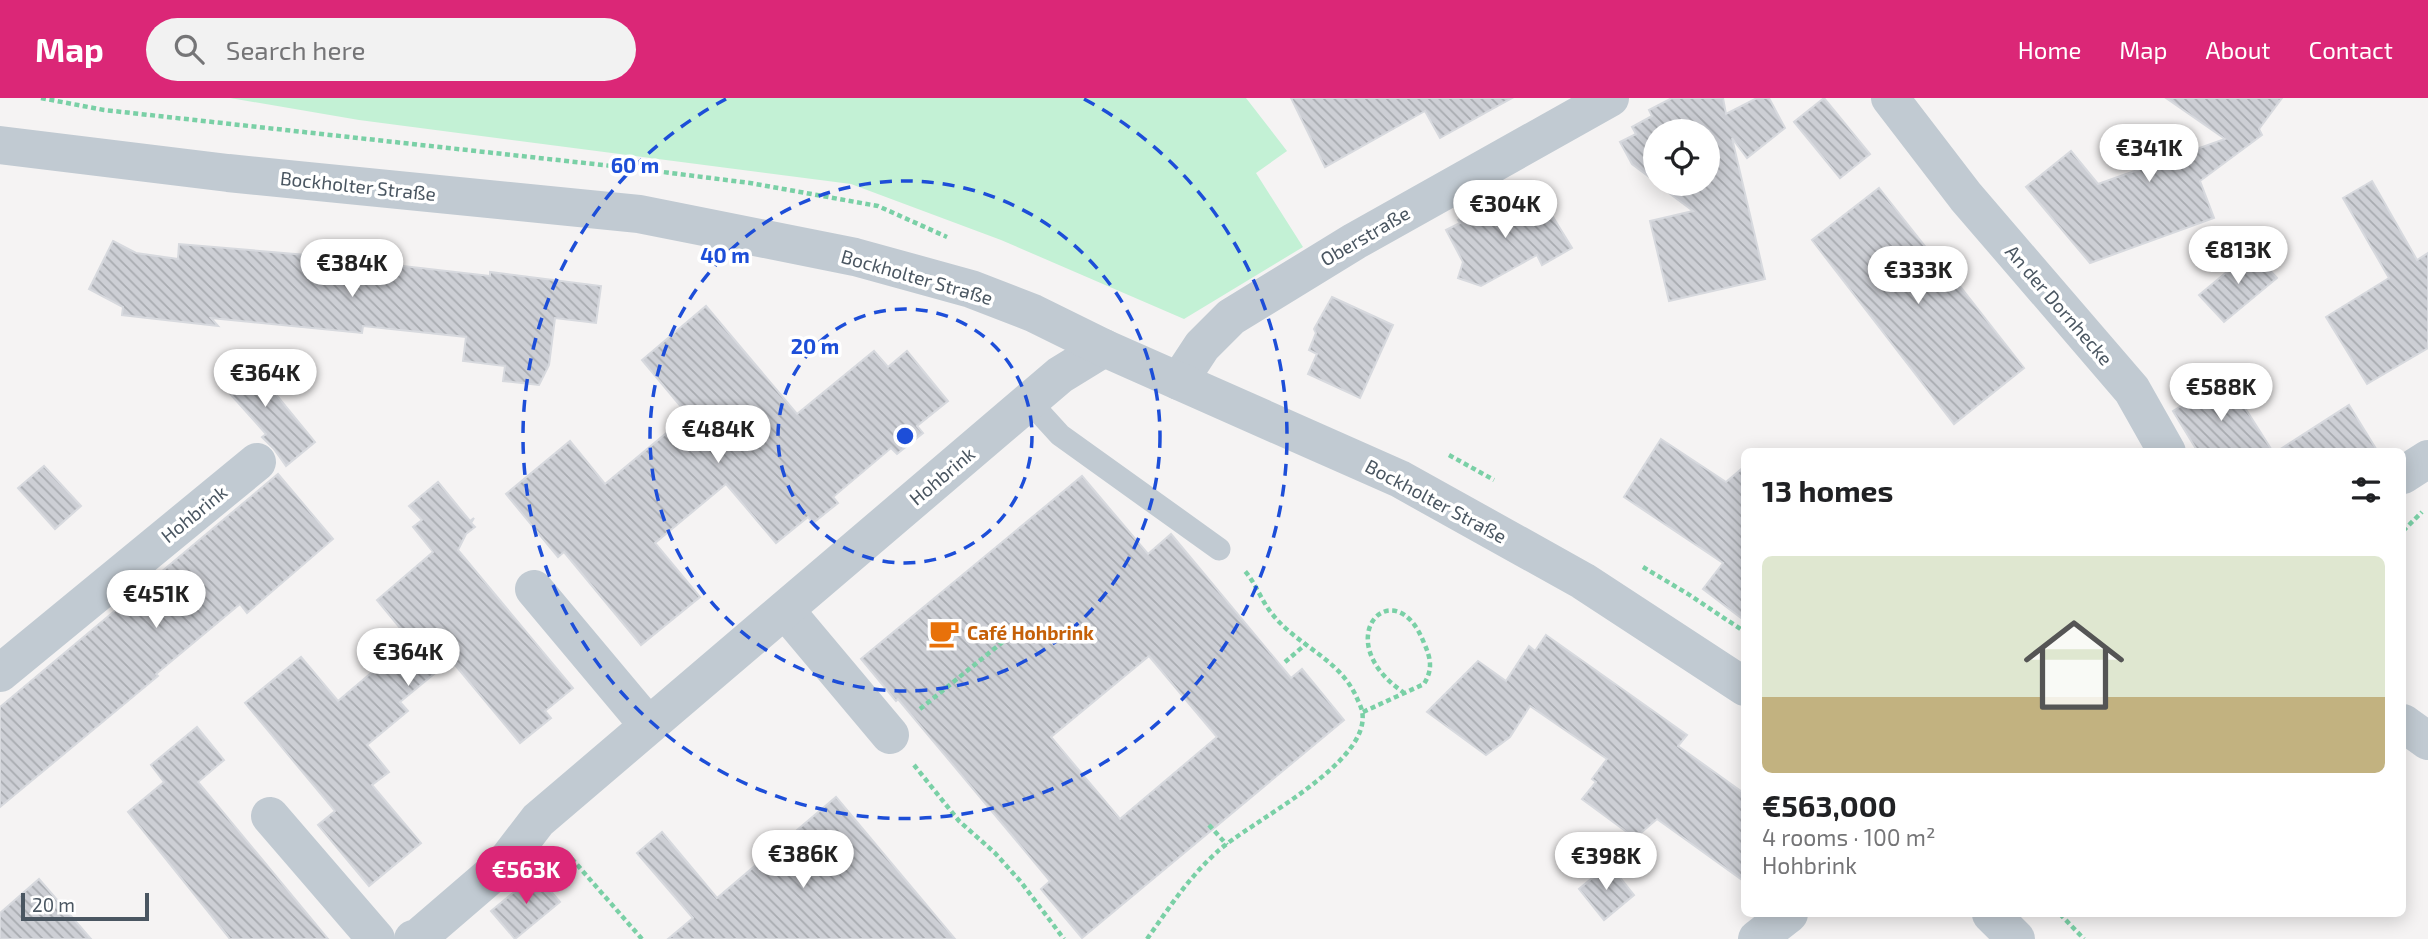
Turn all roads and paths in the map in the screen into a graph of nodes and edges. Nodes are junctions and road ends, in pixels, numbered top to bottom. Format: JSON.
{"nodes":[{"id":1,"x":1610,"y":98,"type":"edge"},
{"id":2,"x":1890,"y":98,"type":"edge"},
{"id":3,"x":0,"y":145,"type":"edge"},
{"id":4,"x":1104,"y":348,"type":"junction"},
{"id":5,"x":1179,"y":381,"type":"junction"},
{"id":6,"x":1029,"y":401,"type":"junction"},
{"id":7,"x":2165,"y":448,"type":"edge"},
{"id":8,"x":2428,"y":458,"type":"edge"},
{"id":9,"x":257,"y":463,"type":"dead end"},
{"id":10,"x":2406,"y":473,"type":"edge"},
{"id":11,"x":2428,"y":507,"type":"edge"},
{"id":12,"x":2406,"y":528,"type":"edge"},
{"id":13,"x":1219,"y":549,"type":"joint"},
{"id":14,"x":534,"y":589,"type":"dead end"},
{"id":15,"x":785,"y":610,"type":"junction"},
{"id":16,"x":1010,"y":636,"type":"dead end"},
{"id":17,"x":1307,"y":643,"type":"junction"},
{"id":18,"x":1286,"y":663,"type":"dead end"},
{"id":19,"x":0,"y":673,"type":"edge"},
{"id":20,"x":1741,"y":684,"type":"edge"},
{"id":21,"x":1403,"y":692,"type":"junction"},
{"id":22,"x":1363,"y":712,"type":"junction"},
{"id":23,"x":2406,"y":725,"type":"edge"},
{"id":24,"x":648,"y":726,"type":"junction"},
{"id":25,"x":890,"y":735,"type":"junction"},
{"id":26,"x":2428,"y":741,"type":"edge"},
{"id":27,"x":270,"y":816,"type":"dead end"},
{"id":28,"x":538,"y":820,"type":"junction"},
{"id":29,"x":1209,"y":825,"type":"dead end"},
{"id":30,"x":1227,"y":845,"type":"junction"},
{"id":31,"x":1784,"y":917,"type":"edge"},
{"id":32,"x":1994,"y":917,"type":"edge"},
{"id":33,"x":2063,"y":917,"type":"edge"},
{"id":34,"x":376,"y":939,"type":"edge"},
{"id":35,"x":413,"y":939,"type":"edge"},
{"id":36,"x":642,"y":939,"type":"edge"},
{"id":37,"x":1063,"y":939,"type":"edge"},
{"id":38,"x":1147,"y":939,"type":"edge"},
{"id":39,"x":1757,"y":939,"type":"edge"},
{"id":40,"x":2016,"y":939,"type":"edge"},
{"id":41,"x":2084,"y":939,"type":"edge"}],
"edges":[{"from":1,"to":5,"type":"street","name":"Oberstraße"},
{"from":2,"to":7,"type":"street","name":"An der Dornhecke"},
{"from":3,"to":4,"type":"street","name":"Bockholter Straße"},
{"from":4,"to":5,"type":"street","name":"Bockholter Straße"},
{"from":4,"to":6,"type":"street","name":"Hohbrink"},
{"from":5,"to":20,"type":"street","name":"Bockholter Straße"},
{"from":6,"to":13,"type":"lane"},
{"from":6,"to":15,"type":"street","name":"Hohbrink"},
{"from":8,"to":10,"type":"street"},
{"from":9,"to":19,"type":"street","name":"Hohbrink"},
{"from":11,"to":12,"type":"path"},
{"from":13,"to":17,"type":"path"},
{"from":14,"to":24,"type":"street"},
{"from":15,"to":24,"type":"street","name":"Hohbrink"},
{"from":15,"to":25,"type":"street"},
{"from":16,"to":25,"type":"path"},
{"from":17,"to":18,"type":"path"},
{"from":17,"to":22,"type":"path"},
{"from":21,"to":21,"type":"path"},
{"from":21,"to":22,"type":"path"},
{"from":22,"to":30,"type":"path"},
{"from":23,"to":26,"type":"street"},
{"from":24,"to":28,"type":"street","name":"Hohbrink"},
{"from":25,"to":37,"type":"path"},
{"from":27,"to":34,"type":"street"},
{"from":28,"to":35,"type":"street","name":"Hohbrink"},
{"from":28,"to":36,"type":"path"},
{"from":29,"to":30,"type":"path"},
{"from":30,"to":38,"type":"path"},
{"from":31,"to":39,"type":"street"},
{"from":32,"to":40,"type":"street"},
{"from":33,"to":41,"type":"path"}]}
